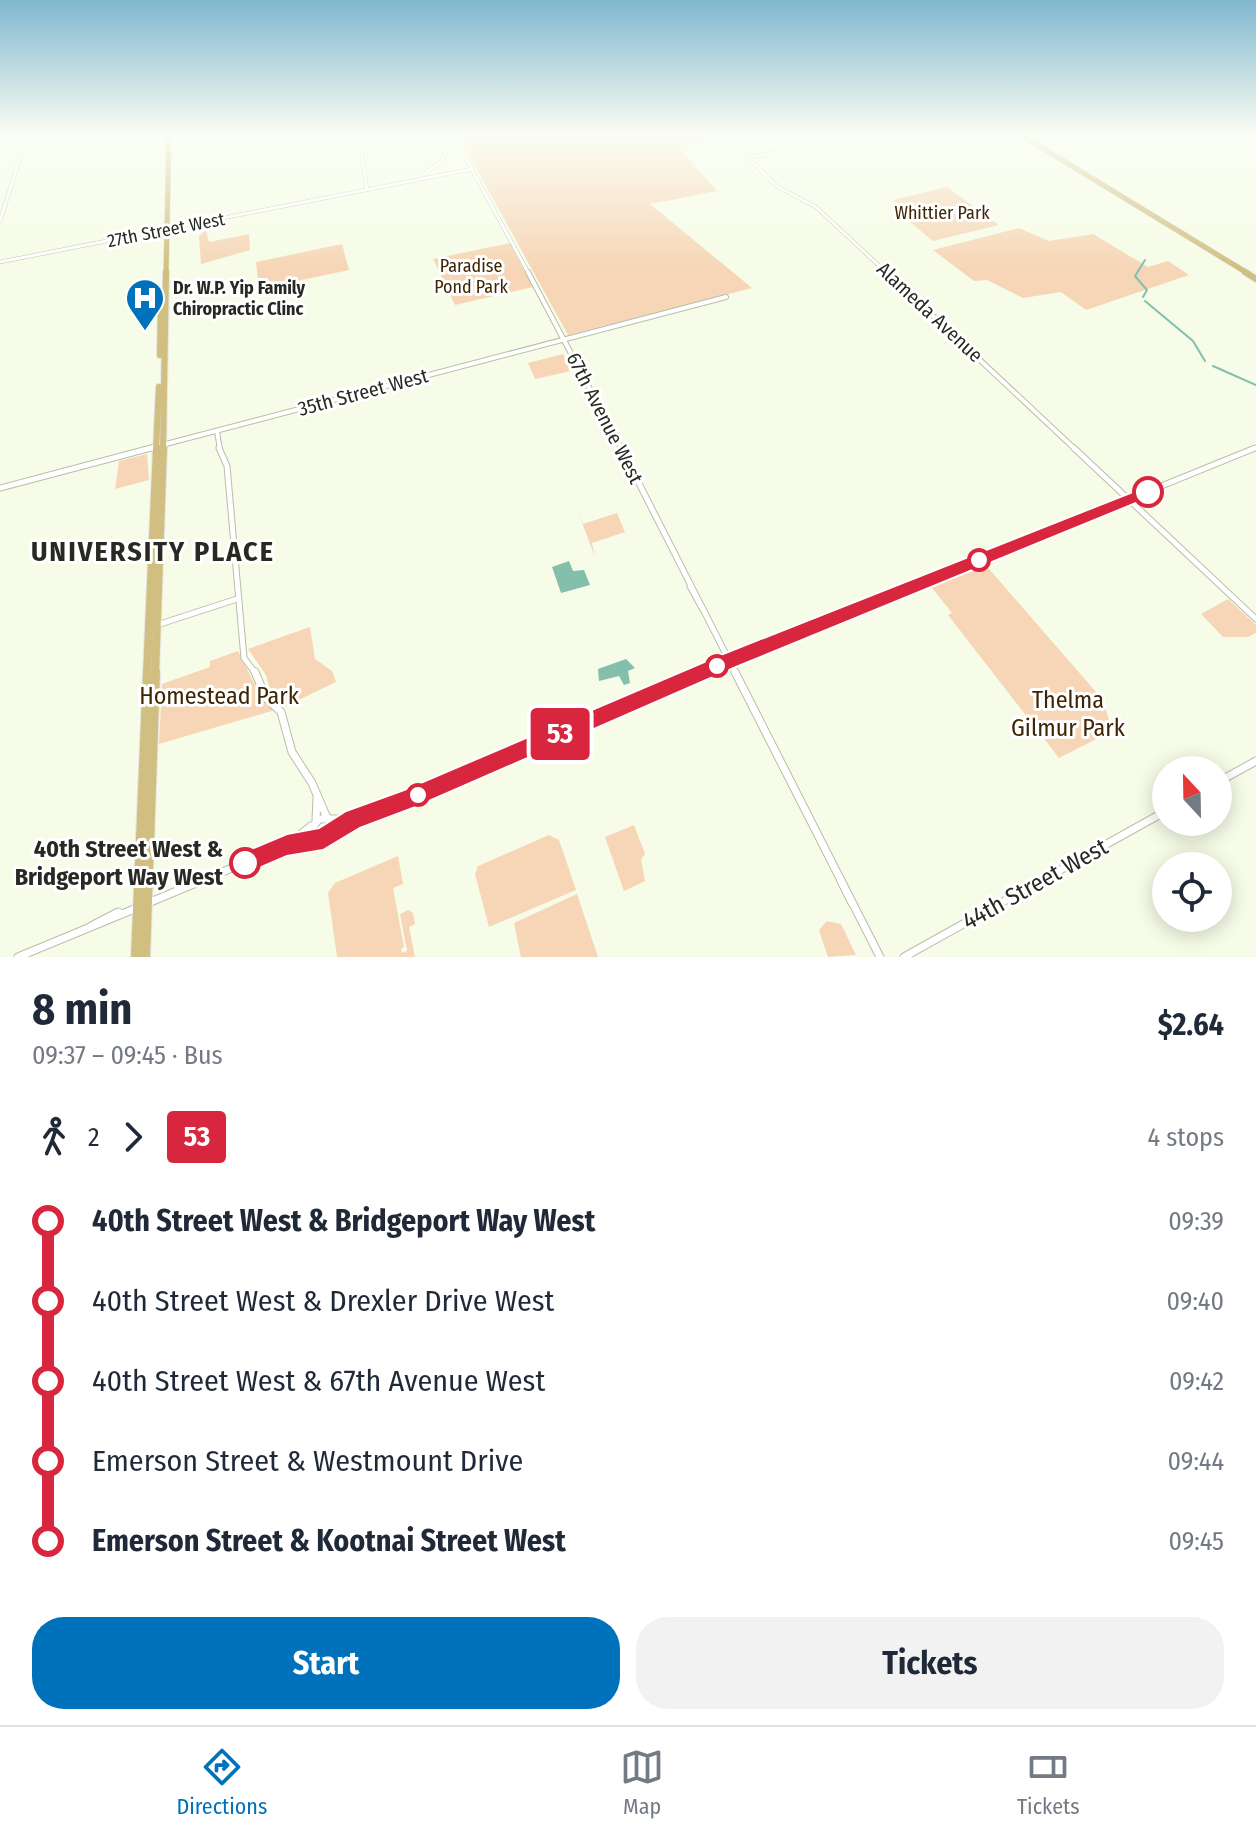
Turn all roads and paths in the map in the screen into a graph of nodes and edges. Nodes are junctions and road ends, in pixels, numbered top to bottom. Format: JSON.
{"nodes":[{"id":1,"x":13,"y":180,"type":"edge"},
{"id":2,"x":168,"y":180,"type":"edge"},
{"id":3,"x":364,"y":180,"type":"edge"},
{"id":4,"x":408,"y":180,"type":"edge"},
{"id":5,"x":478,"y":180,"type":"edge"},
{"id":6,"x":770,"y":180,"type":"edge"},
{"id":7,"x":1094,"y":180,"type":"edge"},
{"id":8,"x":367,"y":190,"type":"junction"},
{"id":9,"x":0,"y":221,"type":"edge"},
{"id":10,"x":166,"y":230,"type":"junction"},
{"id":11,"x":0,"y":262,"type":"edge"},
{"id":12,"x":1256,"y":279,"type":"edge"},
{"id":13,"x":726,"y":297,"type":"dead end"},
{"id":14,"x":564,"y":338,"type":"junction"},
{"id":15,"x":217,"y":431,"type":"junction"},
{"id":16,"x":160,"y":447,"type":"junction"},
{"id":17,"x":1256,"y":448,"type":"edge"},
{"id":18,"x":0,"y":488,"type":"edge"},
{"id":19,"x":1129,"y":499,"type":"junction"},
{"id":20,"x":237,"y":599,"type":"junction"},
{"id":21,"x":1256,"y":619,"type":"edge"},
{"id":22,"x":157,"y":625,"type":"junction"},
{"id":23,"x":729,"y":661,"type":"junction"},
{"id":24,"x":1256,"y":761,"type":"edge"},
{"id":25,"x":1232,"y":774,"type":"edge"},
{"id":26,"x":317,"y":797,"type":"junction"},
{"id":27,"x":328,"y":819,"type":"junction"},
{"id":28,"x":353,"y":819,"type":"junction"},
{"id":29,"x":1152,"y":819,"type":"edge"},
{"id":30,"x":314,"y":823,"type":"junction"},
{"id":31,"x":329,"y":834,"type":"junction"},
{"id":32,"x":315,"y":838,"type":"junction"},
{"id":33,"x":287,"y":845,"type":"junction"},
{"id":34,"x":141,"y":906,"type":"junction"},
{"id":35,"x":18,"y":957,"type":"edge"},
{"id":36,"x":136,"y":957,"type":"edge"},
{"id":37,"x":145,"y":957,"type":"edge"},
{"id":38,"x":880,"y":957,"type":"edge"},
{"id":39,"x":904,"y":957,"type":"edge"}],
"edges":[{"from":1,"to":9,"type":"street"},
{"from":2,"to":10,"type":"main road"},
{"from":3,"to":8,"type":"street"},
{"from":4,"to":8,"type":"street","name":"27th Street West"},
{"from":5,"to":14,"type":"street","name":"67th Avenue West"},
{"from":6,"to":19,"type":"street","name":"Alameda Avenue"},
{"from":7,"to":12,"type":"main road"},
{"from":8,"to":10,"type":"street","name":"27th Street West"},
{"from":10,"to":11,"type":"street","name":"27th Street West"},
{"from":10,"to":16,"type":"main road"},
{"from":13,"to":14,"type":"street","name":"35th Street West"},
{"from":14,"to":15,"type":"street","name":"35th Street West"},
{"from":14,"to":23,"type":"street","name":"67th Avenue West"},
{"from":15,"to":16,"type":"street","name":"35th Street West"},
{"from":15,"to":20,"type":"street"},
{"from":16,"to":18,"type":"street","name":"35th Street West"},
{"from":16,"to":22,"type":"main road"},
{"from":16,"to":34,"type":"main road"},
{"from":17,"to":19,"type":"street"},
{"from":19,"to":21,"type":"street","name":"Alameda Avenue"},
{"from":19,"to":23,"type":"street"},
{"from":20,"to":22,"type":"street"},
{"from":20,"to":26,"type":"street"},
{"from":22,"to":34,"type":"main road"},
{"from":23,"to":28,"type":"street"},
{"from":23,"to":38,"type":"street","name":"67th Avenue West"},
{"from":24,"to":25,"type":"street"},
{"from":26,"to":27,"type":"street"},
{"from":26,"to":30,"type":"street"},
{"from":27,"to":28,"type":"street"},
{"from":27,"to":30,"type":"street"},
{"from":27,"to":31,"type":"street"},
{"from":28,"to":31,"type":"street"},
{"from":29,"to":39,"type":"street","name":"44th Street West"},
{"from":30,"to":32,"type":"street"},
{"from":30,"to":33,"type":"street"},
{"from":31,"to":32,"type":"street"},
{"from":32,"to":33,"type":"street"},
{"from":33,"to":34,"type":"street"},
{"from":34,"to":35,"type":"street"},
{"from":34,"to":36,"type":"main road"},
{"from":34,"to":37,"type":"main road"}]}
